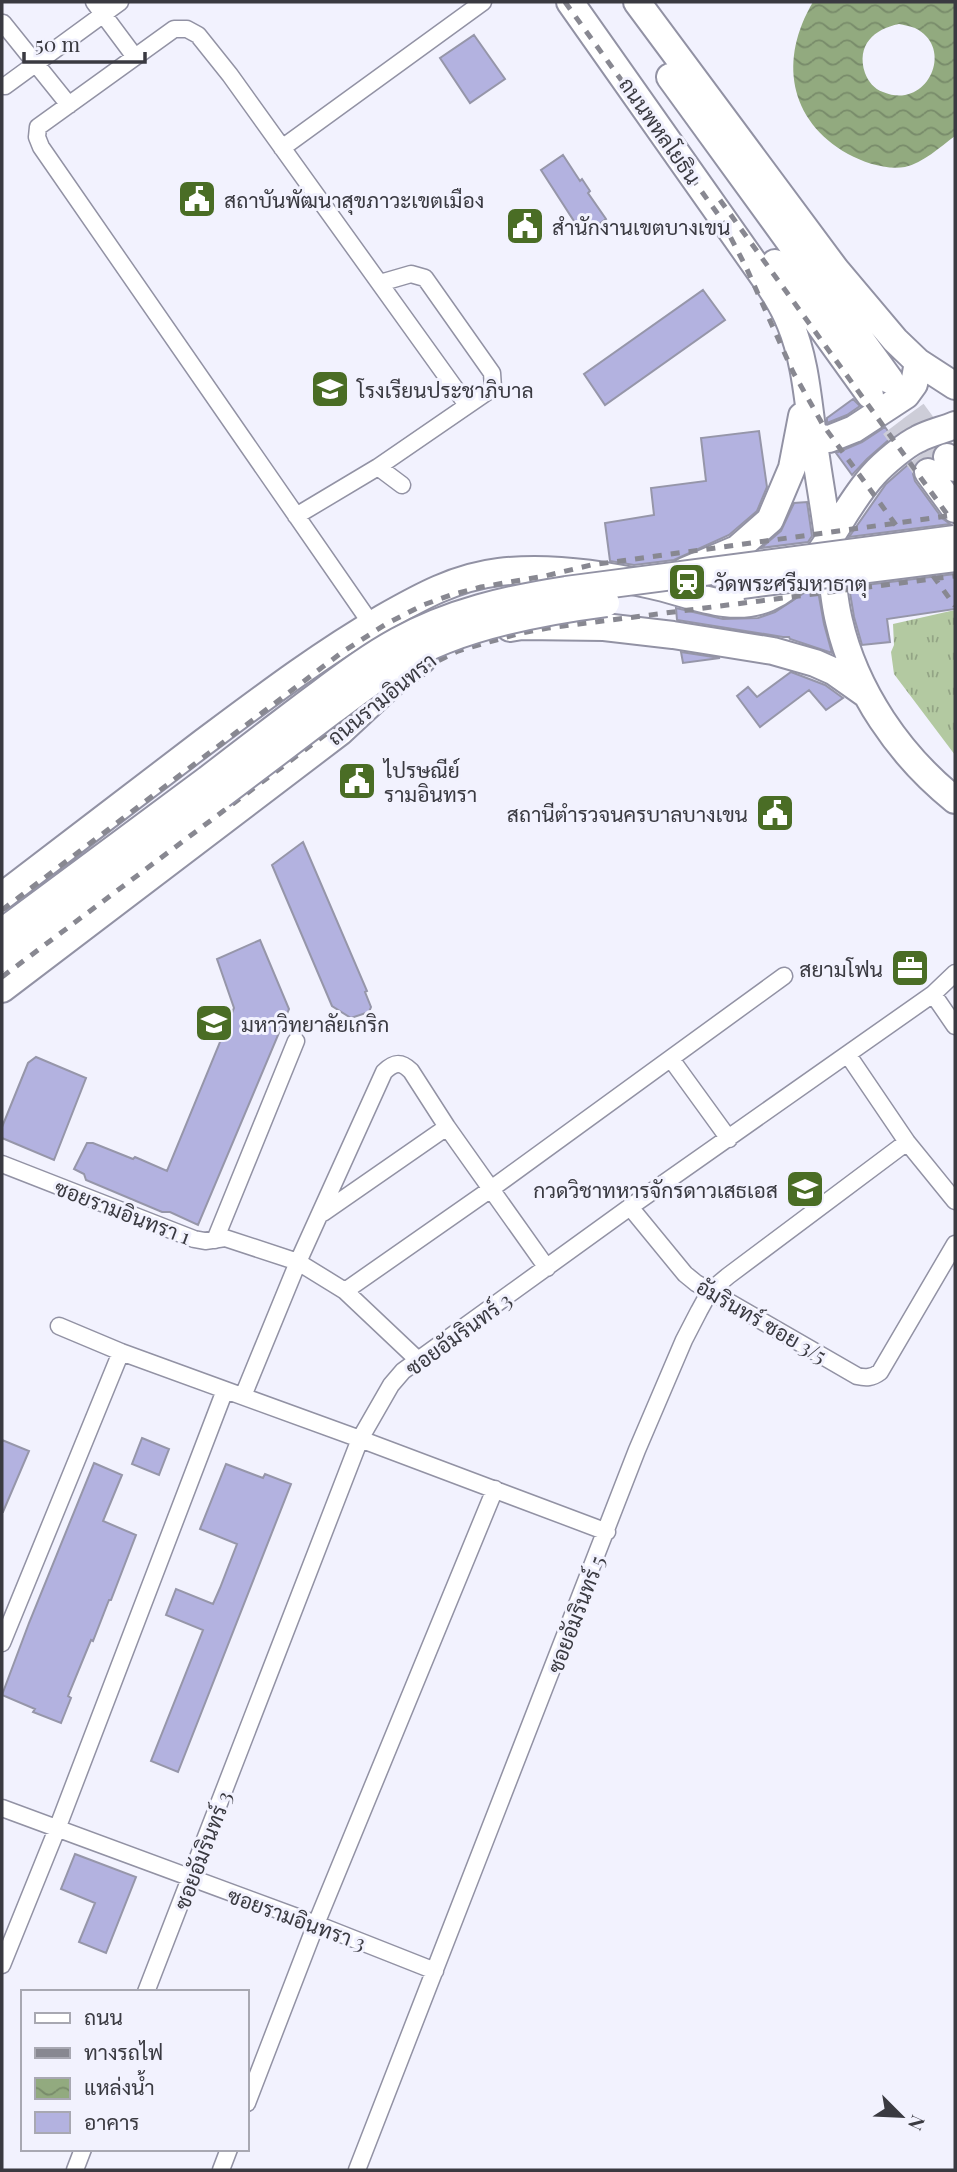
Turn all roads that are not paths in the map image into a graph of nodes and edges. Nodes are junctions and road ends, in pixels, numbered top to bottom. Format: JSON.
{"nodes":[{"id":1,"x":120,"y":2,"type":"edge"},
{"id":2,"x":483,"y":2,"type":"edge"},
{"id":3,"x":570,"y":2,"type":"edge"},
{"id":4,"x":587,"y":2,"type":"edge"},
{"id":5,"x":616,"y":2,"type":"edge"},
{"id":6,"x":637,"y":2,"type":"edge"},
{"id":7,"x":99,"y":8,"type":"edge"},
{"id":8,"x":3,"y":23,"type":"edge"},
{"id":9,"x":135,"y":57,"type":"junction"},
{"id":10,"x":36,"y":64,"type":"junction"},
{"id":11,"x":5,"y":86,"type":"dead end"},
{"id":12,"x":69,"y":105,"type":"junction"},
{"id":13,"x":282,"y":148,"type":"junction"},
{"id":14,"x":380,"y":283,"type":"junction"},
{"id":15,"x":918,"y":362,"type":"junction"},
{"id":16,"x":806,"y":382,"type":"junction"},
{"id":17,"x":955,"y":386,"type":"edge"},
{"id":18,"x":467,"y":405,"type":"junction"},
{"id":19,"x":955,"y":425,"type":"edge"},
{"id":20,"x":812,"y":430,"type":"junction"},
{"id":21,"x":943,"y":466,"type":"tunnel mouth"},
{"id":22,"x":378,"y":467,"type":"junction"},
{"id":23,"x":402,"y":485,"type":"dead end"},
{"id":24,"x":955,"y":509,"type":"edge"},
{"id":25,"x":296,"y":516,"type":"junction"},
{"id":26,"x":828,"y":538,"type":"junction"},
{"id":27,"x":955,"y":539,"type":"edge"},
{"id":28,"x":955,"y":558,"type":"edge"},
{"id":29,"x":562,"y":572,"type":"junction"},
{"id":30,"x":651,"y":585,"type":"junction"},
{"id":31,"x":372,"y":625,"type":"junction"},
{"id":32,"x":561,"y":626,"type":"junction"},
{"id":33,"x":867,"y":695,"type":"junction"},
{"id":34,"x":214,"y":787,"type":"junction"},
{"id":35,"x":955,"y":800,"type":"edge"},
{"id":36,"x":2,"y":896,"type":"edge"},
{"id":37,"x":2,"y":932,"type":"edge"},
{"id":38,"x":2,"y":958,"type":"edge"},
{"id":39,"x":955,"y":973,"type":"edge"},
{"id":40,"x":784,"y":976,"type":"dead end"},
{"id":41,"x":2,"y":989,"type":"edge"},
{"id":42,"x":933,"y":994,"type":"junction"},
{"id":43,"x":955,"y":1026,"type":"edge"},
{"id":44,"x":296,"y":1041,"type":"dead end"},
{"id":45,"x":848,"y":1055,"type":"junction"},
{"id":46,"x":671,"y":1059,"type":"junction"},
{"id":47,"x":447,"y":1127,"type":"junction"},
{"id":48,"x":729,"y":1139,"type":"junction"},
{"id":49,"x":907,"y":1142,"type":"junction"},
{"id":50,"x":2,"y":1164,"type":"edge"},
{"id":51,"x":491,"y":1189,"type":"junction"},
{"id":52,"x":955,"y":1201,"type":"edge"},
{"id":53,"x":630,"y":1207,"type":"junction"},
{"id":54,"x":320,"y":1214,"type":"junction"},
{"id":55,"x":215,"y":1240,"type":"junction"},
{"id":56,"x":955,"y":1244,"type":"edge"},
{"id":57,"x":299,"y":1262,"type":"junction"},
{"id":58,"x":547,"y":1268,"type":"junction"},
{"id":59,"x":345,"y":1292,"type":"junction"},
{"id":60,"x":710,"y":1292,"type":"junction"},
{"id":61,"x":59,"y":1326,"type":"dead end"},
{"id":62,"x":121,"y":1352,"type":"junction"},
{"id":63,"x":418,"y":1360,"type":"junction"},
{"id":64,"x":225,"y":1390,"type":"junction"},
{"id":65,"x":243,"y":1396,"type":"junction"},
{"id":66,"x":360,"y":1438,"type":"junction"},
{"id":67,"x":495,"y":1489,"type":"junction"},
{"id":68,"x":607,"y":1532,"type":"junction"},
{"id":69,"x":2,"y":1643,"type":"edge"},
{"id":70,"x":2,"y":1808,"type":"edge"},
{"id":71,"x":57,"y":1829,"type":"junction"},
{"id":72,"x":191,"y":1879,"type":"junction"},
{"id":73,"x":316,"y":1924,"type":"junction"},
{"id":74,"x":2,"y":1965,"type":"edge"},
{"id":75,"x":435,"y":1971,"type":"junction"},
{"id":76,"x":147,"y":1990,"type":"edge"},
{"id":77,"x":248,"y":2100,"type":"edge"},
{"id":78,"x":82,"y":2151,"type":"edge"},
{"id":79,"x":228,"y":2151,"type":"edge"},
{"id":80,"x":75,"y":2170,"type":"edge"},
{"id":81,"x":221,"y":2170,"type":"edge"},
{"id":82,"x":357,"y":2170,"type":"edge"}],
"edges":[{"from":1,"to":7,"type":"street"},
{"from":2,"to":13,"type":"street"},
{"from":3,"to":16,"type":"main road","name":"ถนนพหลโยธิน"},
{"from":4,"to":5,"type":"main road","name":"ถนนพหลโยธิน"},
{"from":6,"to":15,"type":"main road"},
{"from":7,"to":9,"type":"street"},
{"from":7,"to":10,"type":"street"},
{"from":8,"to":10,"type":"street"},
{"from":9,"to":12,"type":"street"},
{"from":9,"to":13,"type":"street"},
{"from":10,"to":11,"type":"street"},
{"from":10,"to":12,"type":"street"},
{"from":12,"to":25,"type":"street"},
{"from":13,"to":14,"type":"street"},
{"from":14,"to":18,"type":"street"},
{"from":14,"to":18,"type":"street"},
{"from":15,"to":17,"type":"main road"},
{"from":15,"to":20,"type":"main road"},
{"from":16,"to":20,"type":"main road","name":"ถนนพหลโยธิน"},
{"from":16,"to":30,"type":"main road"},
{"from":18,"to":22,"type":"street"},
{"from":19,"to":26,"type":"main road"},
{"from":20,"to":26,"type":"main road","name":"ถนนพหลโยธิน"},
{"from":21,"to":24,"type":"main road"},
{"from":22,"to":23,"type":"street"},
{"from":22,"to":25,"type":"street"},
{"from":25,"to":31,"type":"street"},
{"from":26,"to":30,"type":"main road"},
{"from":26,"to":33,"type":"main road","name":"ถนนพหลโยธิน"},
{"from":27,"to":34,"type":"main road","name":"ถนนรามอินทรา","bridge":true},
{"from":28,"to":34,"type":"main road","name":"ถนนรามอินทรา","bridge":true},
{"from":29,"to":30,"type":"main road"},
{"from":29,"to":31,"type":"main road"},
{"from":29,"to":32,"type":"main road"},
{"from":31,"to":36,"type":"main road"},
{"from":32,"to":33,"type":"main road","name":"ถนนรามอินทรา"},
{"from":32,"to":41,"type":"main road","name":"ถนนรามอินทรา"},
{"from":33,"to":35,"type":"main road","name":"ถนนพหลโยธิน"},
{"from":34,"to":37,"type":"main road","name":"ถนนรามอินทรา"},
{"from":34,"to":38,"type":"main road","name":"ถนนรามอินทรา"},
{"from":39,"to":42,"type":"street","name":"ซอยอัมรินทร์ 3"},
{"from":40,"to":46,"type":"street"},
{"from":42,"to":43,"type":"street"},
{"from":42,"to":45,"type":"street","name":"ซอยอัมรินทร์ 3"},
{"from":44,"to":55,"type":"street"},
{"from":45,"to":48,"type":"street","name":"ซอยอัมรินทร์ 3"},
{"from":45,"to":49,"type":"street"},
{"from":46,"to":48,"type":"street"},
{"from":46,"to":51,"type":"street"},
{"from":47,"to":51,"type":"street"},
{"from":47,"to":54,"type":"street"},
{"from":47,"to":54,"type":"street"},
{"from":48,"to":53,"type":"street","name":"ซอยอัมรินทร์ 3"},
{"from":49,"to":52,"type":"street"},
{"from":49,"to":60,"type":"street","name":"ซอยอัมรินทร์ 5"},
{"from":50,"to":55,"type":"street","name":"ซอยรามอินทรา 1"},
{"from":51,"to":58,"type":"street"},
{"from":51,"to":59,"type":"street"},
{"from":53,"to":58,"type":"street","name":"ซอยอัมรินทร์ 3"},
{"from":53,"to":60,"type":"street","name":"อัมรินทร์ ซอย 3/5"},
{"from":54,"to":57,"type":"street"},
{"from":55,"to":57,"type":"street","name":"ซอยรามอินทรา 1"},
{"from":56,"to":60,"type":"street","name":"อัมรินทร์ ซอย 3/5"},
{"from":57,"to":59,"type":"street","name":"ซอยรามอินทรา 1"},
{"from":57,"to":65,"type":"street"},
{"from":58,"to":63,"type":"street","name":"ซอยอัมรินทร์ 3"},
{"from":59,"to":63,"type":"street","name":"ซอยรามอินทรา 1"},
{"from":60,"to":68,"type":"street","name":"ซอยอัมรินทร์ 5"},
{"from":61,"to":62,"type":"street"},
{"from":62,"to":64,"type":"street"},
{"from":62,"to":69,"type":"street"},
{"from":63,"to":66,"type":"street","name":"ซอยอัมรินทร์ 3"},
{"from":64,"to":65,"type":"street"},
{"from":64,"to":71,"type":"street"},
{"from":65,"to":66,"type":"street"},
{"from":66,"to":67,"type":"street"},
{"from":66,"to":72,"type":"street","name":"ซอยอัมรินทร์ 3"},
{"from":67,"to":68,"type":"street"},
{"from":67,"to":73,"type":"street"},
{"from":68,"to":75,"type":"street","name":"ซอยอัมรินทร์ 5"},
{"from":70,"to":71,"type":"street","name":"ซอยรามอินทรา 3"},
{"from":71,"to":72,"type":"street","name":"ซอยรามอินทรา 3"},
{"from":71,"to":74,"type":"street"},
{"from":72,"to":73,"type":"street","name":"ซอยรามอินทรา 3"},
{"from":72,"to":76,"type":"street","name":"ซอยอัมรินทร์ 3"},
{"from":73,"to":75,"type":"street","name":"ซอยรามอินทรา 3"},
{"from":73,"to":77,"type":"street"},
{"from":75,"to":82,"type":"street","name":"ซอยอัมรินทร์ 5"},
{"from":78,"to":80,"type":"street"},
{"from":79,"to":81,"type":"street"}]}
